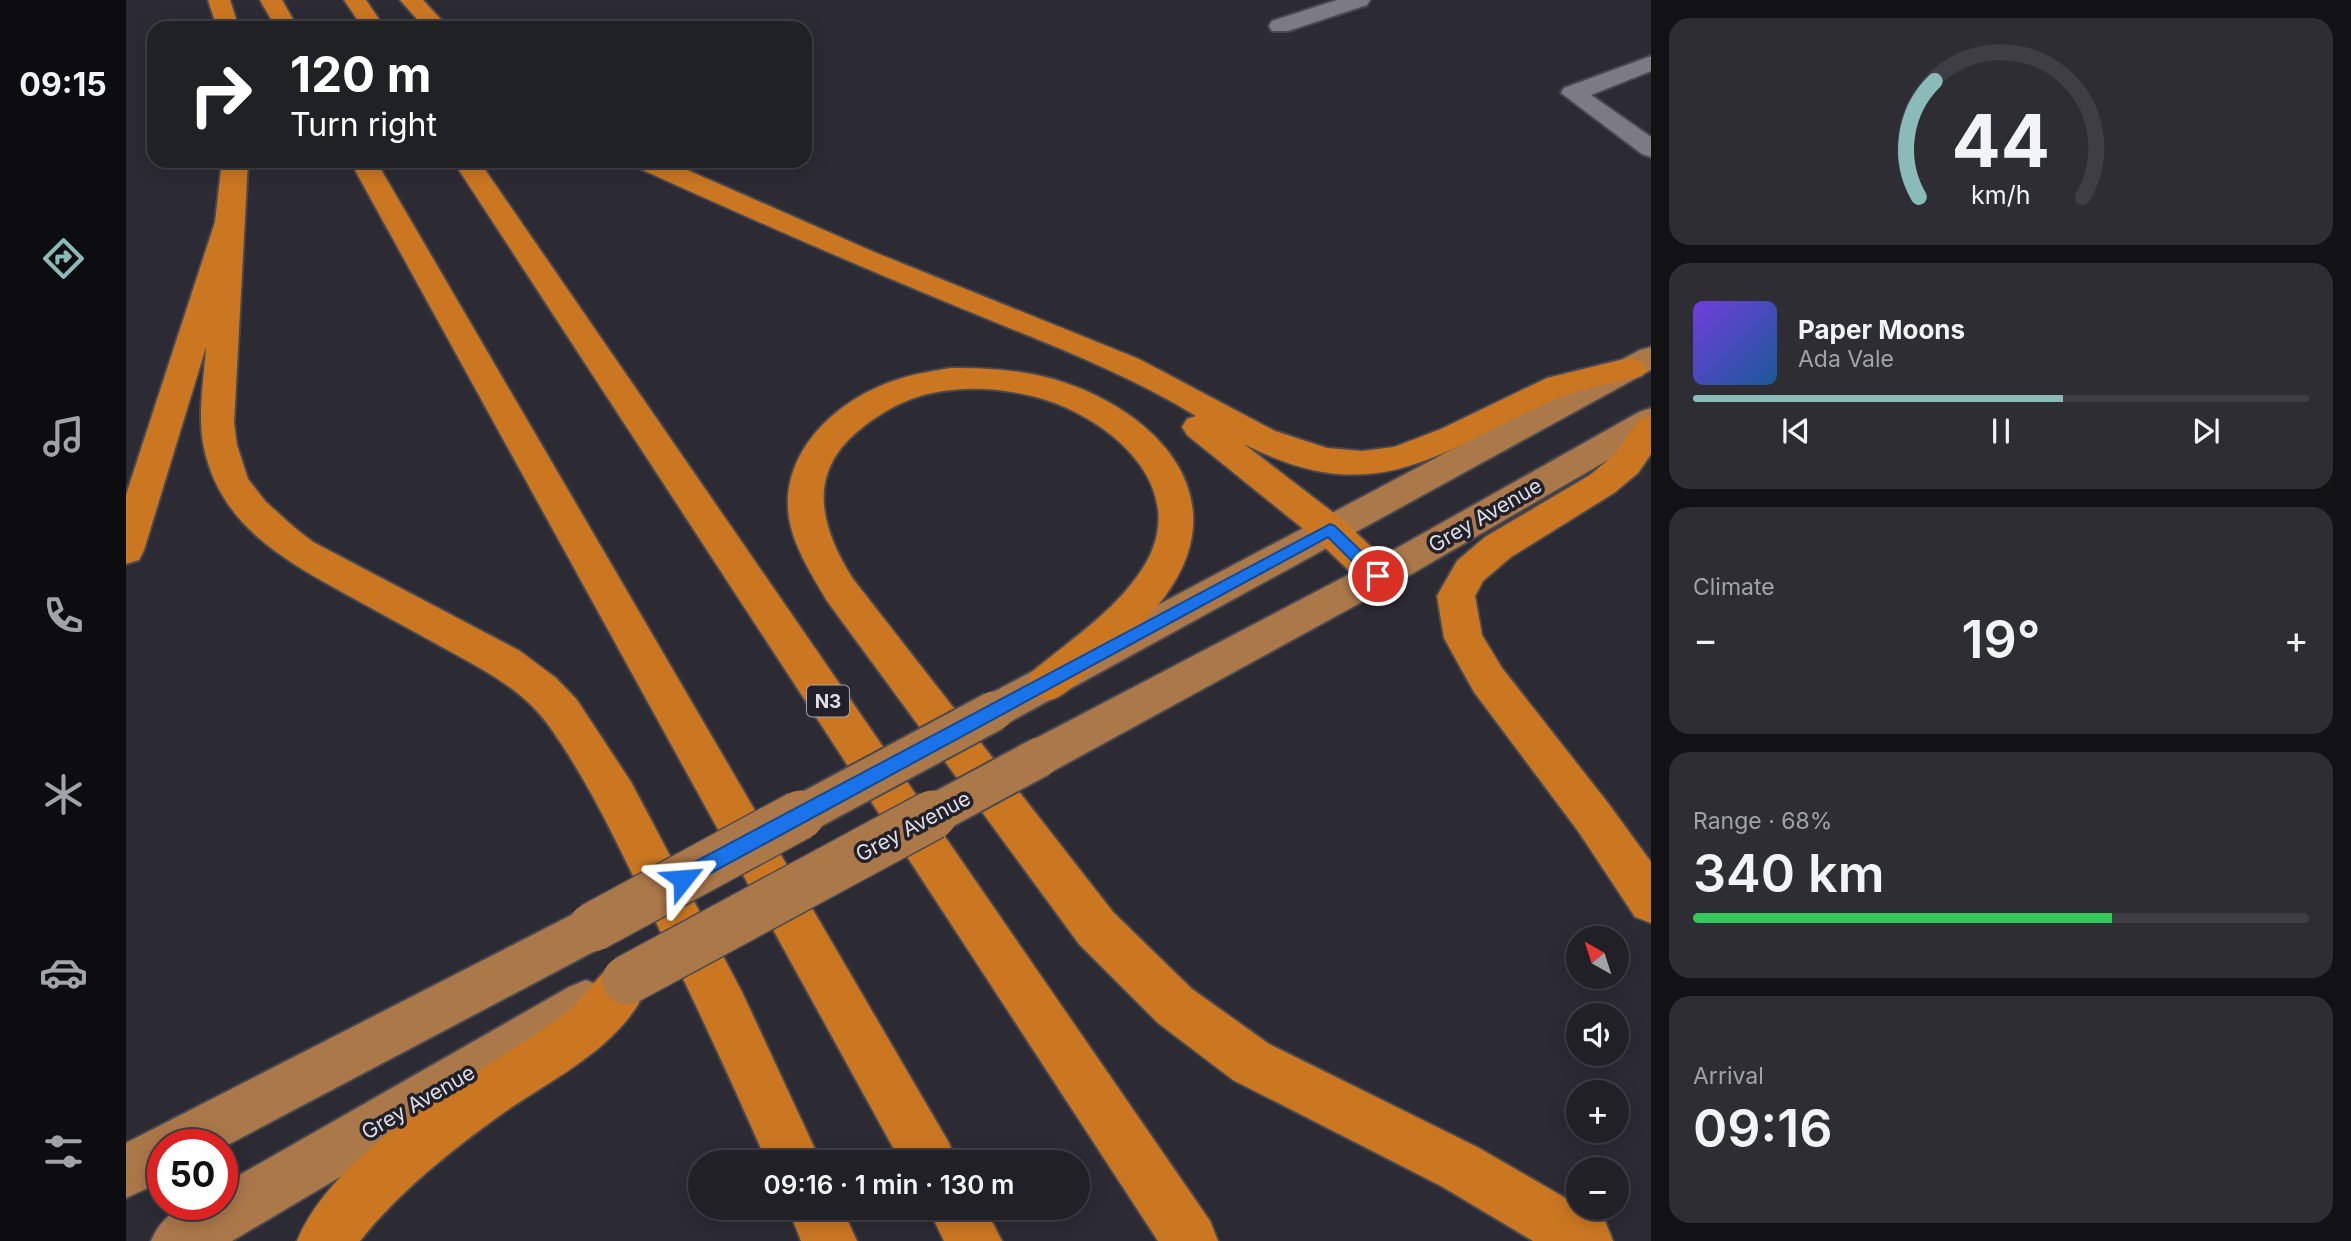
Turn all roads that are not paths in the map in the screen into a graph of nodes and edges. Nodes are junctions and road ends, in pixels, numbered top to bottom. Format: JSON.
{"nodes":[{"id":1,"x":219,"y":0,"type":"edge"},
{"id":2,"x":271,"y":0,"type":"edge"},
{"id":3,"x":355,"y":0,"type":"edge"},
{"id":4,"x":411,"y":0,"type":"edge"},
{"id":5,"x":1359,"y":0,"type":"edge"},
{"id":6,"x":226,"y":21,"type":"edge"},
{"id":7,"x":283,"y":21,"type":"edge"},
{"id":8,"x":369,"y":21,"type":"edge"},
{"id":9,"x":431,"y":21,"type":"edge"},
{"id":10,"x":1280,"y":26,"type":"dead end"},
{"id":11,"x":1651,"y":63,"type":"edge"},
{"id":12,"x":1582,"y":90,"type":"junction"},
{"id":13,"x":1651,"y":132,"type":"edge"},
{"id":14,"x":1651,"y":149,"type":"edge"},
{"id":15,"x":234,"y":168,"type":"edge"},
{"id":16,"x":367,"y":168,"type":"edge"},
{"id":17,"x":471,"y":168,"type":"edge"},
{"id":18,"x":661,"y":168,"type":"edge"},
{"id":19,"x":229,"y":222,"type":"junction"},
{"id":20,"x":1032,"y":327,"type":"junction"},
{"id":21,"x":1641,"y":363,"type":"edge"},
{"id":22,"x":1651,"y":420,"type":"edge"},
{"id":23,"x":1651,"y":428,"type":"edge"},
{"id":24,"x":1330,"y":530,"type":"junction"},
{"id":25,"x":126,"y":550,"type":"edge"},
{"id":26,"x":1378,"y":576,"type":"junction"},
{"id":27,"x":1048,"y":683,"type":"junction"},
{"id":28,"x":1651,"y":901,"type":"edge"},
{"id":29,"x":627,"y":981,"type":"junction"},
{"id":30,"x":205,"y":1129,"type":"edge"},
{"id":31,"x":789,"y":1150,"type":"edge"},
{"id":32,"x":923,"y":1150,"type":"edge"},
{"id":33,"x":147,"y":1160,"type":"edge"},
{"id":34,"x":126,"y":1171,"type":"edge"},
{"id":35,"x":820,"y":1220,"type":"edge"},
{"id":36,"x":962,"y":1220,"type":"edge"},
{"id":37,"x":179,"y":1241,"type":"edge"},
{"id":38,"x":325,"y":1241,"type":"edge"},
{"id":39,"x":829,"y":1241,"type":"edge"},
{"id":40,"x":974,"y":1241,"type":"edge"},
{"id":41,"x":1190,"y":1241,"type":"edge"},
{"id":42,"x":1585,"y":1241,"type":"edge"}],
"edges":[{"from":1,"to":6,"type":"highway"},
{"from":2,"to":7,"type":"highway"},
{"from":3,"to":8,"type":"highway"},
{"from":4,"to":9,"type":"highway"},
{"from":5,"to":10,"type":"street"},
{"from":11,"to":12,"type":"street"},
{"from":12,"to":13,"type":"street"},
{"from":12,"to":14,"type":"street"},
{"from":15,"to":19,"type":"highway"},
{"from":16,"to":32,"type":"highway"},
{"from":17,"to":41,"type":"highway","number":"N3"},
{"from":18,"to":20,"type":"highway"},
{"from":19,"to":25,"type":"highway"},
{"from":19,"to":31,"type":"highway"},
{"from":20,"to":21,"type":"highway"},
{"from":20,"to":24,"type":"highway"},
{"from":21,"to":24,"type":"main road"},
{"from":22,"to":26,"type":"main road","name":"Grey Avenue"},
{"from":23,"to":28,"type":"highway"},
{"from":24,"to":26,"type":"highway"},
{"from":24,"to":27,"type":"main road"},
{"from":26,"to":29,"type":"main road","name":"Grey Avenue","bridge":true},
{"from":27,"to":30,"type":"main road","bridge":true},
{"from":27,"to":42,"type":"highway"},
{"from":29,"to":37,"type":"main road","name":"Grey Avenue"},
{"from":29,"to":38,"type":"highway"},
{"from":33,"to":34,"type":"main road"},
{"from":35,"to":39,"type":"highway"},
{"from":36,"to":40,"type":"highway"}]}
